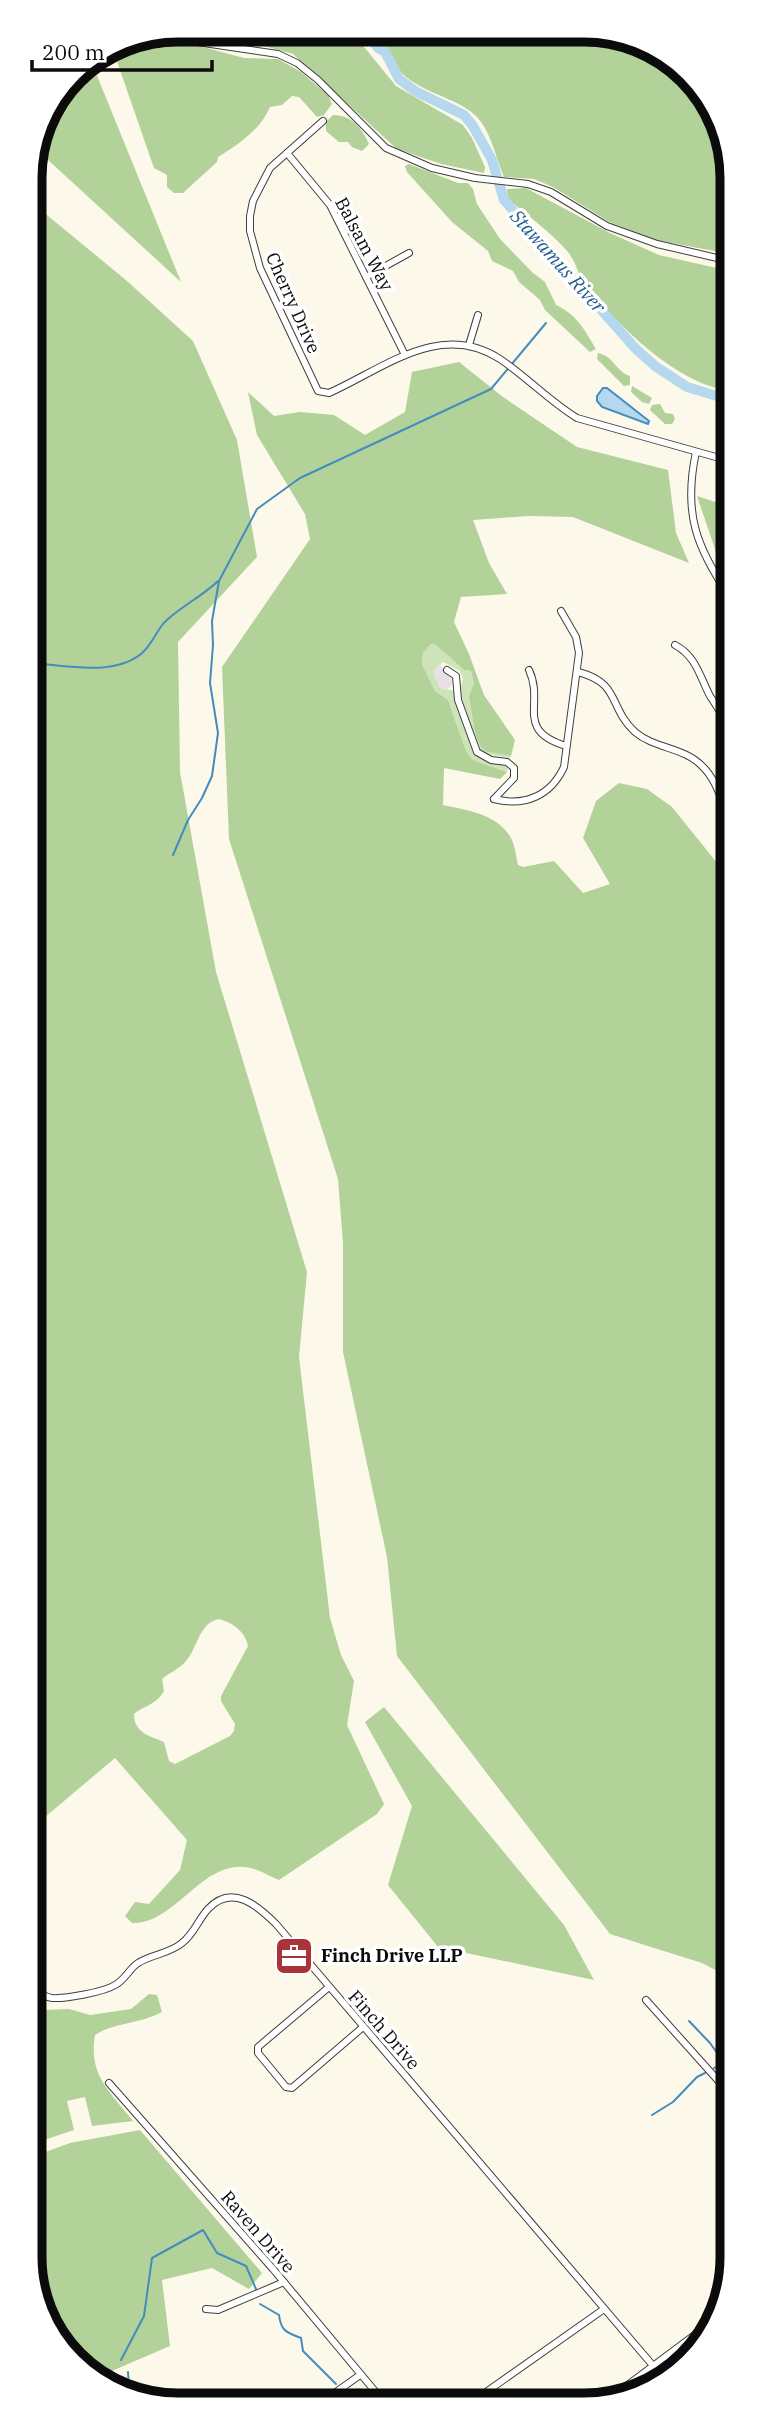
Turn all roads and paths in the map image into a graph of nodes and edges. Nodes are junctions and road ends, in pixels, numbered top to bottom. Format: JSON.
{"nodes":[{"id":1,"x":197,"y":42,"type":"edge"},
{"id":2,"x":323,"y":121,"type":"dead end"},
{"id":3,"x":287,"y":153,"type":"junction"},
{"id":4,"x":409,"y":253,"type":"dead end"},
{"id":5,"x":720,"y":259,"type":"edge"},
{"id":6,"x":366,"y":277,"type":"junction"},
{"id":7,"x":478,"y":315,"type":"dead end"},
{"id":8,"x":470,"y":345,"type":"junction"},
{"id":9,"x":405,"y":355,"type":"junction"},
{"id":10,"x":696,"y":452,"type":"junction"},
{"id":11,"x":720,"y":458,"type":"edge"},
{"id":12,"x":720,"y":582,"type":"edge"},
{"id":13,"x":561,"y":611,"type":"dead end"},
{"id":14,"x":675,"y":645,"type":"dead end"},
{"id":15,"x":447,"y":670,"type":"dead end"},
{"id":16,"x":529,"y":670,"type":"dead end"},
{"id":17,"x":578,"y":672,"type":"junction"},
{"id":18,"x":720,"y":710,"type":"edge"},
{"id":19,"x":566,"y":746,"type":"junction"},
{"id":20,"x":720,"y":796,"type":"edge"},
{"id":21,"x":329,"y":1987,"type":"junction"},
{"id":22,"x":42,"y":1994,"type":"edge"},
{"id":23,"x":646,"y":2000,"type":"dead end"},
{"id":24,"x":363,"y":2026,"type":"junction"},
{"id":25,"x":109,"y":2083,"type":"dead end"},
{"id":26,"x":720,"y":2083,"type":"edge"},
{"id":27,"x":284,"y":2282,"type":"junction"},
{"id":28,"x":206,"y":2309,"type":"dead end"},
{"id":29,"x":604,"y":2309,"type":"junction"},
{"id":30,"x":697,"y":2333,"type":"edge"},
{"id":31,"x":653,"y":2365,"type":"junction"},
{"id":32,"x":658,"y":2371,"type":"edge"},
{"id":33,"x":360,"y":2375,"type":"junction"},
{"id":34,"x":626,"y":2386,"type":"edge"},
{"id":35,"x":335,"y":2393,"type":"edge"},
{"id":36,"x":376,"y":2393,"type":"edge"},
{"id":37,"x":485,"y":2393,"type":"edge"}],
"edges":[{"from":1,"to":5,"type":"street"},
{"from":2,"to":3,"type":"street","name":"Cherry Drive"},
{"from":3,"to":6,"type":"street","name":"Balsam Way"},
{"from":3,"to":9,"type":"street","name":"Cherry Drive"},
{"from":4,"to":6,"type":"street"},
{"from":6,"to":9,"type":"street","name":"Balsam Way"},
{"from":7,"to":8,"type":"street"},
{"from":8,"to":9,"type":"street"},
{"from":8,"to":10,"type":"street"},
{"from":10,"to":11,"type":"street"},
{"from":10,"to":12,"type":"street"},
{"from":13,"to":17,"type":"street"},
{"from":14,"to":18,"type":"street"},
{"from":15,"to":19,"type":"street"},
{"from":16,"to":19,"type":"street"},
{"from":17,"to":19,"type":"street"},
{"from":17,"to":20,"type":"street"},
{"from":21,"to":22,"type":"street","name":"Finch Drive"},
{"from":21,"to":24,"type":"street","name":"Finch Drive"},
{"from":21,"to":24,"type":"street"},
{"from":23,"to":26,"type":"street"},
{"from":24,"to":29,"type":"street","name":"Finch Drive"},
{"from":25,"to":27,"type":"street","name":"Raven Drive"},
{"from":27,"to":28,"type":"street"},
{"from":27,"to":33,"type":"street","name":"Raven Drive"},
{"from":29,"to":31,"type":"street","name":"Finch Drive"},
{"from":29,"to":37,"type":"street"},
{"from":30,"to":31,"type":"street"},
{"from":31,"to":32,"type":"street","name":"Finch Drive"},
{"from":31,"to":34,"type":"street"},
{"from":33,"to":35,"type":"street"},
{"from":33,"to":36,"type":"street","name":"Raven Drive"}]}
